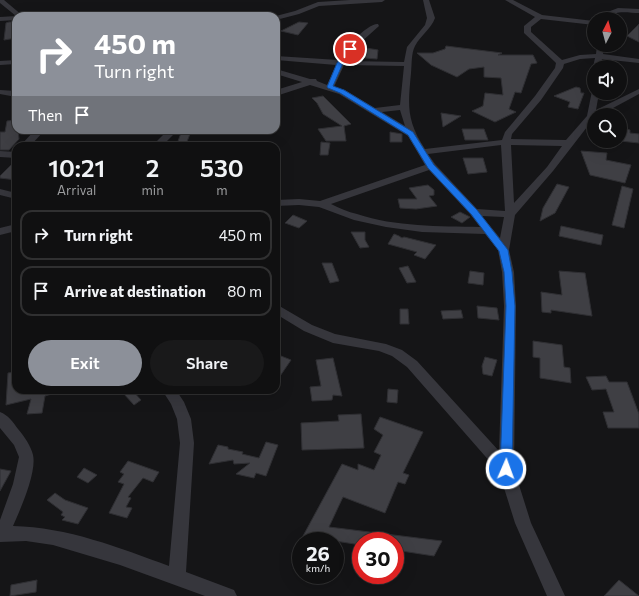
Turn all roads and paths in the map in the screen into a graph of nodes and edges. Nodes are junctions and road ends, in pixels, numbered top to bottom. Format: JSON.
{"nodes":[{"id":1,"x":0,"y":0,"type":"edge"},
{"id":2,"x":382,"y":0,"type":"edge"},
{"id":3,"x":426,"y":0,"type":"edge"},
{"id":4,"x":508,"y":0,"type":"edge"},
{"id":5,"x":321,"y":2,"type":"edge"},
{"id":6,"x":639,"y":11,"type":"edge"},
{"id":7,"x":15,"y":12,"type":"edge"},
{"id":8,"x":612,"y":12,"type":"edge"},
{"id":9,"x":280,"y":17,"type":"edge"},
{"id":10,"x":540,"y":17,"type":"junction"},
{"id":11,"x":12,"y":18,"type":"edge"},
{"id":12,"x":0,"y":19,"type":"edge"},
{"id":13,"x":587,"y":22,"type":"edge"},
{"id":14,"x":375,"y":26,"type":"dead end"},
{"id":15,"x":600,"y":52,"type":"edge"},
{"id":16,"x":599,"y":55,"type":"junction"},
{"id":17,"x":280,"y":58,"type":"edge"},
{"id":18,"x":598,"y":60,"type":"edge"},
{"id":19,"x":639,"y":61,"type":"edge"},
{"id":20,"x":12,"y":62,"type":"edge"},
{"id":21,"x":0,"y":63,"type":"edge"},
{"id":22,"x":340,"y":63,"type":"junction"},
{"id":23,"x":560,"y":63,"type":"junction"},
{"id":24,"x":408,"y":64,"type":"junction"},
{"id":25,"x":280,"y":72,"type":"edge"},
{"id":26,"x":313,"y":81,"type":"junction"},
{"id":27,"x":330,"y":87,"type":"junction"},
{"id":28,"x":639,"y":91,"type":"edge"},
{"id":29,"x":0,"y":92,"type":"edge"},
{"id":30,"x":280,"y":92,"type":"edge"},
{"id":31,"x":12,"y":94,"type":"edge"},
{"id":32,"x":404,"y":107,"type":"junction"},
{"id":33,"x":606,"y":108,"type":"edge"},
{"id":34,"x":373,"y":111,"type":"junction"},
{"id":35,"x":587,"y":121,"type":"edge"},
{"id":36,"x":36,"y":134,"type":"edge"},
{"id":37,"x":169,"y":134,"type":"edge"},
{"id":38,"x":411,"y":134,"type":"junction"},
{"id":39,"x":29,"y":142,"type":"edge"},
{"id":40,"x":161,"y":142,"type":"edge"},
{"id":41,"x":506,"y":142,"type":"junction"},
{"id":42,"x":568,"y":143,"type":"junction"},
{"id":43,"x":421,"y":152,"type":"junction"},
{"id":44,"x":0,"y":154,"type":"edge"},
{"id":45,"x":12,"y":155,"type":"edge"},
{"id":46,"x":431,"y":166,"type":"junction"},
{"id":47,"x":0,"y":192,"type":"edge"},
{"id":48,"x":12,"y":195,"type":"edge"},
{"id":49,"x":280,"y":202,"type":"edge"},
{"id":50,"x":321,"y":204,"type":"junction"},
{"id":51,"x":474,"y":212,"type":"junction"},
{"id":52,"x":510,"y":214,"type":"junction"},
{"id":53,"x":12,"y":228,"type":"edge"},
{"id":54,"x":489,"y":231,"type":"junction"},
{"id":55,"x":0,"y":232,"type":"edge"},
{"id":56,"x":503,"y":250,"type":"junction"},
{"id":57,"x":280,"y":310,"type":"edge"},
{"id":58,"x":172,"y":394,"type":"edge"},
{"id":59,"x":0,"y":418,"type":"edge"},
{"id":60,"x":506,"y":469,"type":"junction"},
{"id":61,"x":1,"y":535,"type":"edge"},
{"id":62,"x":178,"y":577,"type":"junction"},
{"id":63,"x":228,"y":596,"type":"edge"},
{"id":64,"x":556,"y":596,"type":"edge"}],
"edges":[{"from":1,"to":7,"type":"street"},
{"from":2,"to":5,"type":"street"},
{"from":3,"to":24,"type":"street"},
{"from":4,"to":10,"type":"street"},
{"from":5,"to":9,"type":"street"},
{"from":6,"to":8,"type":"street"},
{"from":10,"to":13,"type":"street"},
{"from":10,"to":23,"type":"street"},
{"from":11,"to":12,"type":"street"},
{"from":14,"to":22,"type":"street"},
{"from":15,"to":16,"type":"street"},
{"from":16,"to":18,"type":"street"},
{"from":16,"to":19,"type":"street"},
{"from":16,"to":23,"type":"street"},
{"from":17,"to":22,"type":"street"},
{"from":20,"to":21,"type":"street"},
{"from":22,"to":24,"type":"street"},
{"from":22,"to":27,"type":"street"},
{"from":23,"to":41,"type":"street"},
{"from":24,"to":32,"type":"street"},
{"from":25,"to":26,"type":"street"},
{"from":26,"to":27,"type":"street"},
{"from":26,"to":30,"type":"street"},
{"from":27,"to":34,"type":"street"},
{"from":28,"to":33,"type":"street"},
{"from":29,"to":31,"type":"street"},
{"from":32,"to":34,"type":"street"},
{"from":32,"to":38,"type":"street"},
{"from":34,"to":38,"type":"street"},
{"from":35,"to":42,"type":"street"},
{"from":36,"to":39,"type":"street"},
{"from":37,"to":40,"type":"street"},
{"from":38,"to":43,"type":"street"},
{"from":41,"to":42,"type":"street"},
{"from":41,"to":43,"type":"street"},
{"from":41,"to":52,"type":"street"},
{"from":42,"to":52,"type":"street"},
{"from":43,"to":46,"type":"street"},
{"from":44,"to":45,"type":"street"},
{"from":46,"to":50,"type":"street"},
{"from":46,"to":51,"type":"street"},
{"from":47,"to":48,"type":"street"},
{"from":49,"to":50,"type":"street"},
{"from":50,"to":54,"type":"street"},
{"from":51,"to":52,"type":"street"},
{"from":51,"to":54,"type":"street"},
{"from":52,"to":56,"type":"street"},
{"from":53,"to":55,"type":"street"},
{"from":54,"to":56,"type":"street"},
{"from":56,"to":60,"type":"street"},
{"from":57,"to":60,"type":"street"},
{"from":58,"to":62,"type":"street"},
{"from":59,"to":61,"type":"street"},
{"from":60,"to":64,"type":"street"},
{"from":61,"to":62,"type":"street"},
{"from":62,"to":63,"type":"street"}]}
